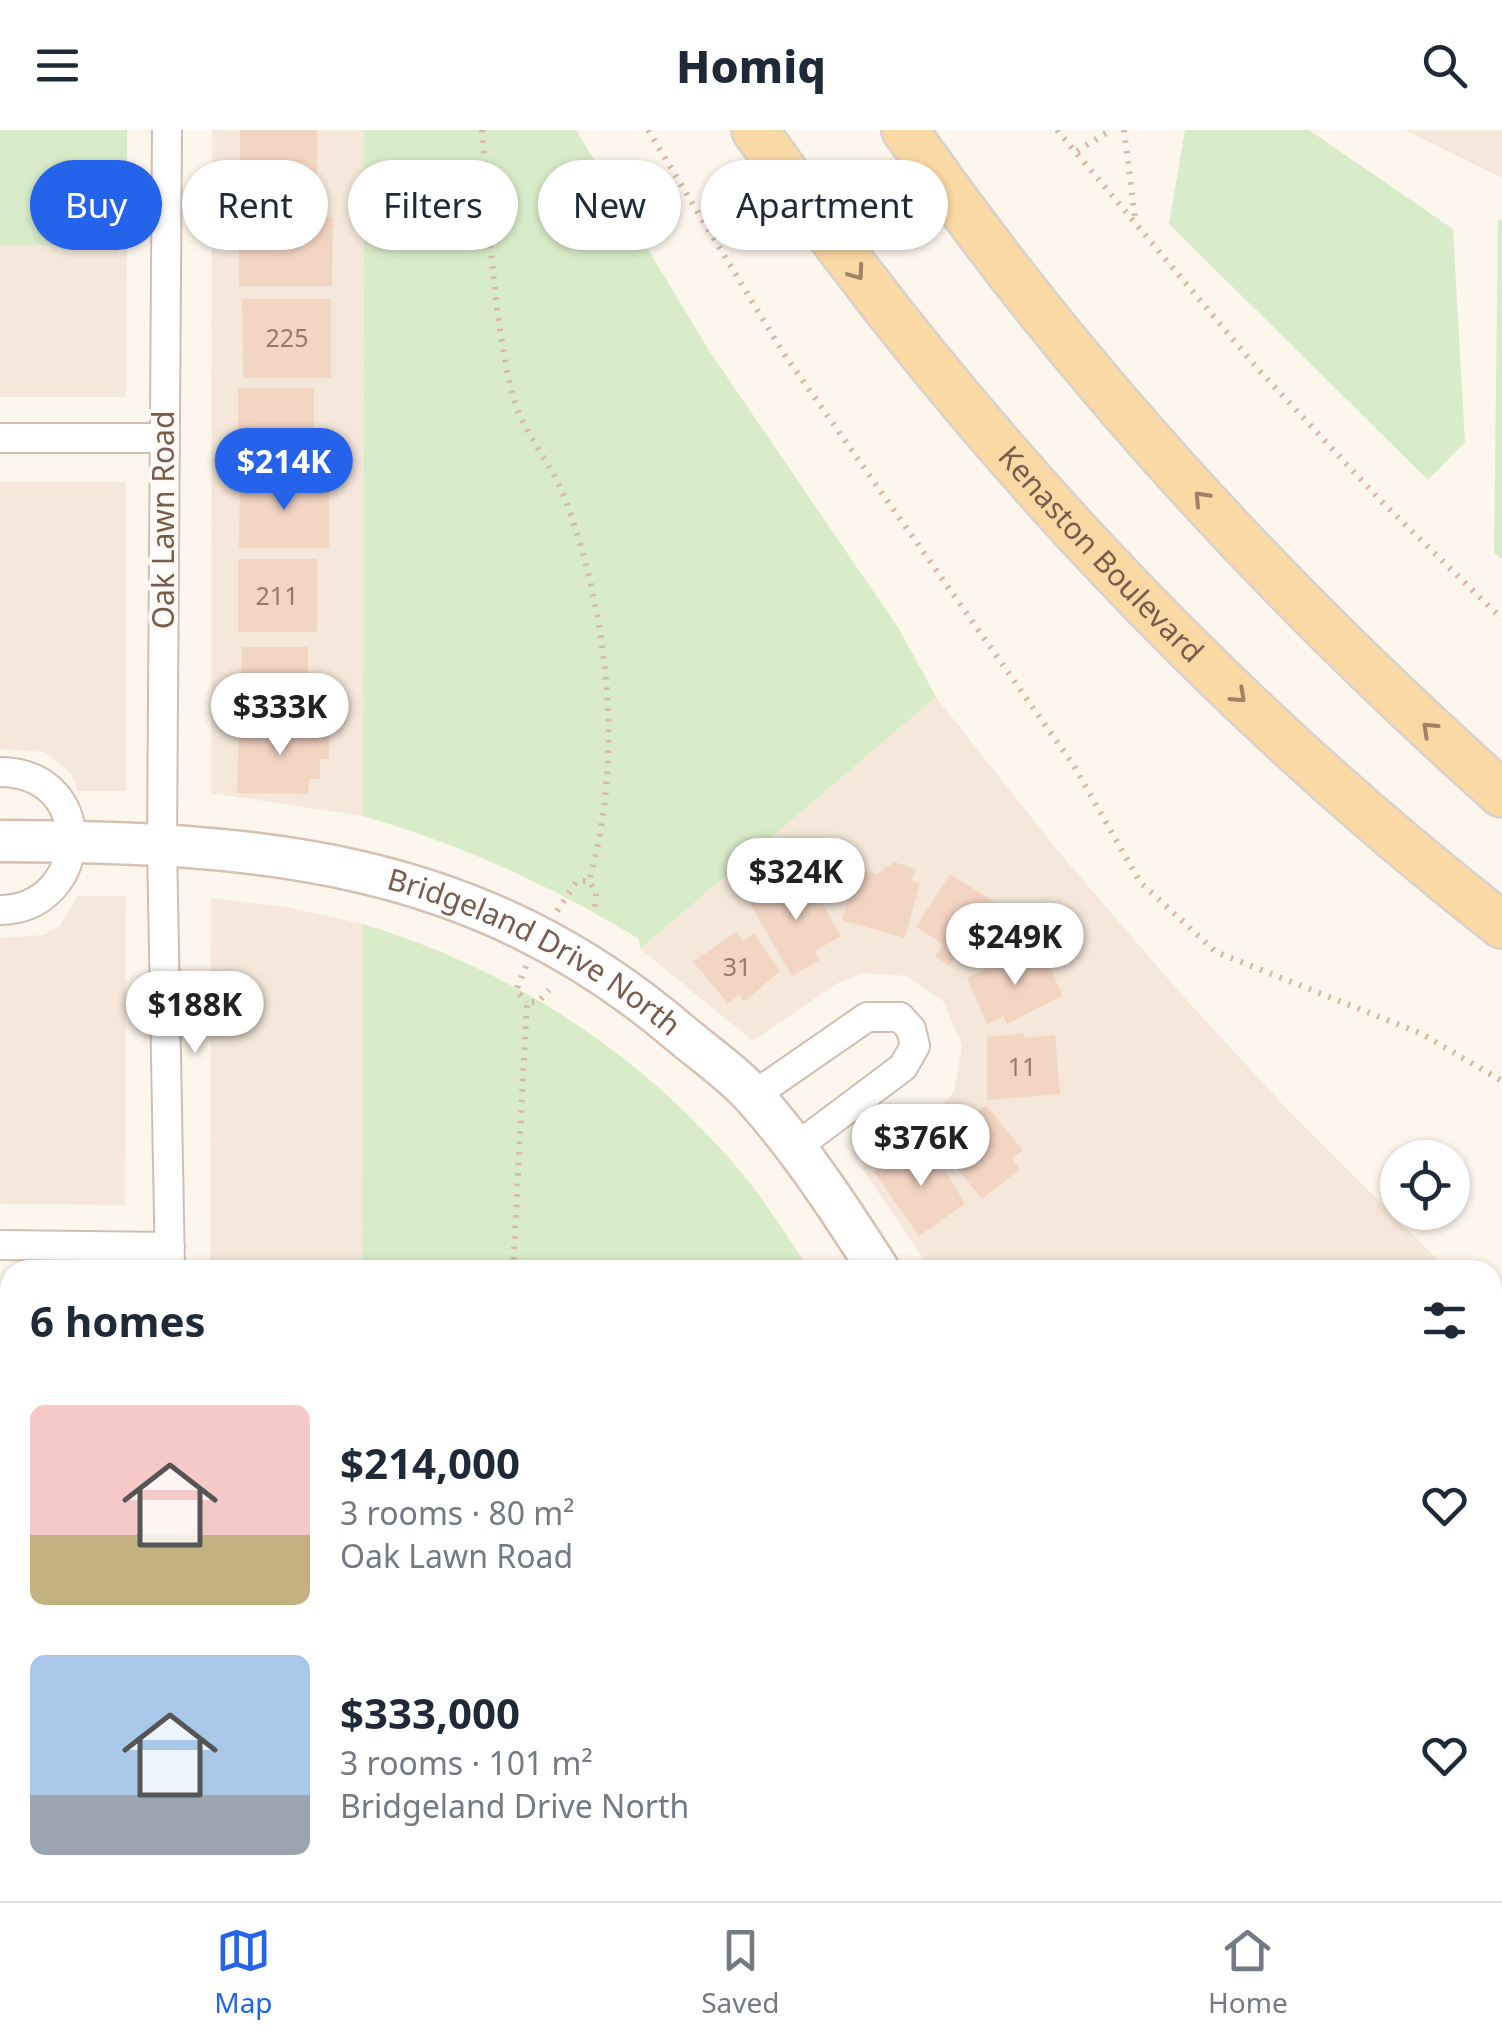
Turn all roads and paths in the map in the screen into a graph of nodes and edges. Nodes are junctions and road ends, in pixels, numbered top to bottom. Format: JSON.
{"nodes":[{"id":1,"x":167,"y":130,"type":"edge"},
{"id":2,"x":482,"y":130,"type":"edge"},
{"id":3,"x":648,"y":130,"type":"edge"},
{"id":4,"x":755,"y":130,"type":"edge"},
{"id":5,"x":905,"y":130,"type":"edge"},
{"id":6,"x":1057,"y":130,"type":"edge"},
{"id":7,"x":1111,"y":130,"type":"edge"},
{"id":8,"x":1124,"y":130,"type":"edge"},
{"id":9,"x":1077,"y":151,"type":"junction"},
{"id":10,"x":1135,"y":220,"type":"junction"},
{"id":11,"x":0,"y":438,"type":"edge"},
{"id":12,"x":165,"y":438,"type":"junction"},
{"id":13,"x":1502,"y":619,"type":"edge"},
{"id":14,"x":0,"y":772,"type":"edge"},
{"id":15,"x":1502,"y":794,"type":"edge"},
{"id":16,"x":0,"y":841,"type":"edge"},
{"id":17,"x":73,"y":841,"type":"junction"},
{"id":18,"x":162,"y":843,"type":"junction"},
{"id":19,"x":595,"y":908,"type":"dead end"},
{"id":20,"x":0,"y":910,"type":"edge"},
{"id":21,"x":1502,"y":925,"type":"edge"},
{"id":22,"x":549,"y":990,"type":"dead end"},
{"id":23,"x":1502,"y":1081,"type":"edge"},
{"id":24,"x":754,"y":1096,"type":"junction"},
{"id":25,"x":796,"y":1148,"type":"junction"},
{"id":26,"x":0,"y":1245,"type":"edge"},
{"id":27,"x":170,"y":1258,"type":"edge"},
{"id":28,"x":514,"y":1260,"type":"edge"},
{"id":29,"x":872,"y":1260,"type":"edge"}],
"edges":[{"from":1,"to":12,"type":"street","name":"Oak Lawn Road"},
{"from":2,"to":19,"type":"path"},
{"from":3,"to":23,"type":"path"},
{"from":4,"to":21,"type":"main road","name":"Kenaston Boulevard","one_way":true},
{"from":15,"to":5,"type":"main road","one_way":true},
{"from":6,"to":9,"type":"path"},
{"from":7,"to":9,"type":"path"},
{"from":8,"to":10,"type":"path"},
{"from":9,"to":10,"type":"path"},
{"from":10,"to":13,"type":"path"},
{"from":11,"to":12,"type":"street"},
{"from":12,"to":18,"type":"street","name":"Oak Lawn Road"},
{"from":14,"to":17,"type":"street"},
{"from":16,"to":17,"type":"street","name":"Bridgeland Drive North"},
{"from":17,"to":18,"type":"street","name":"Bridgeland Drive North"},
{"from":17,"to":20,"type":"street"},
{"from":18,"to":24,"type":"street","name":"Bridgeland Drive North"},
{"from":18,"to":27,"type":"street","name":"Oak Lawn Road"},
{"from":22,"to":28,"type":"path"},
{"from":24,"to":25,"type":"street","name":"Bridgeland Drive North"},
{"from":24,"to":25,"type":"street"},
{"from":25,"to":29,"type":"street","name":"Bridgeland Drive North"},
{"from":26,"to":27,"type":"street"}]}
